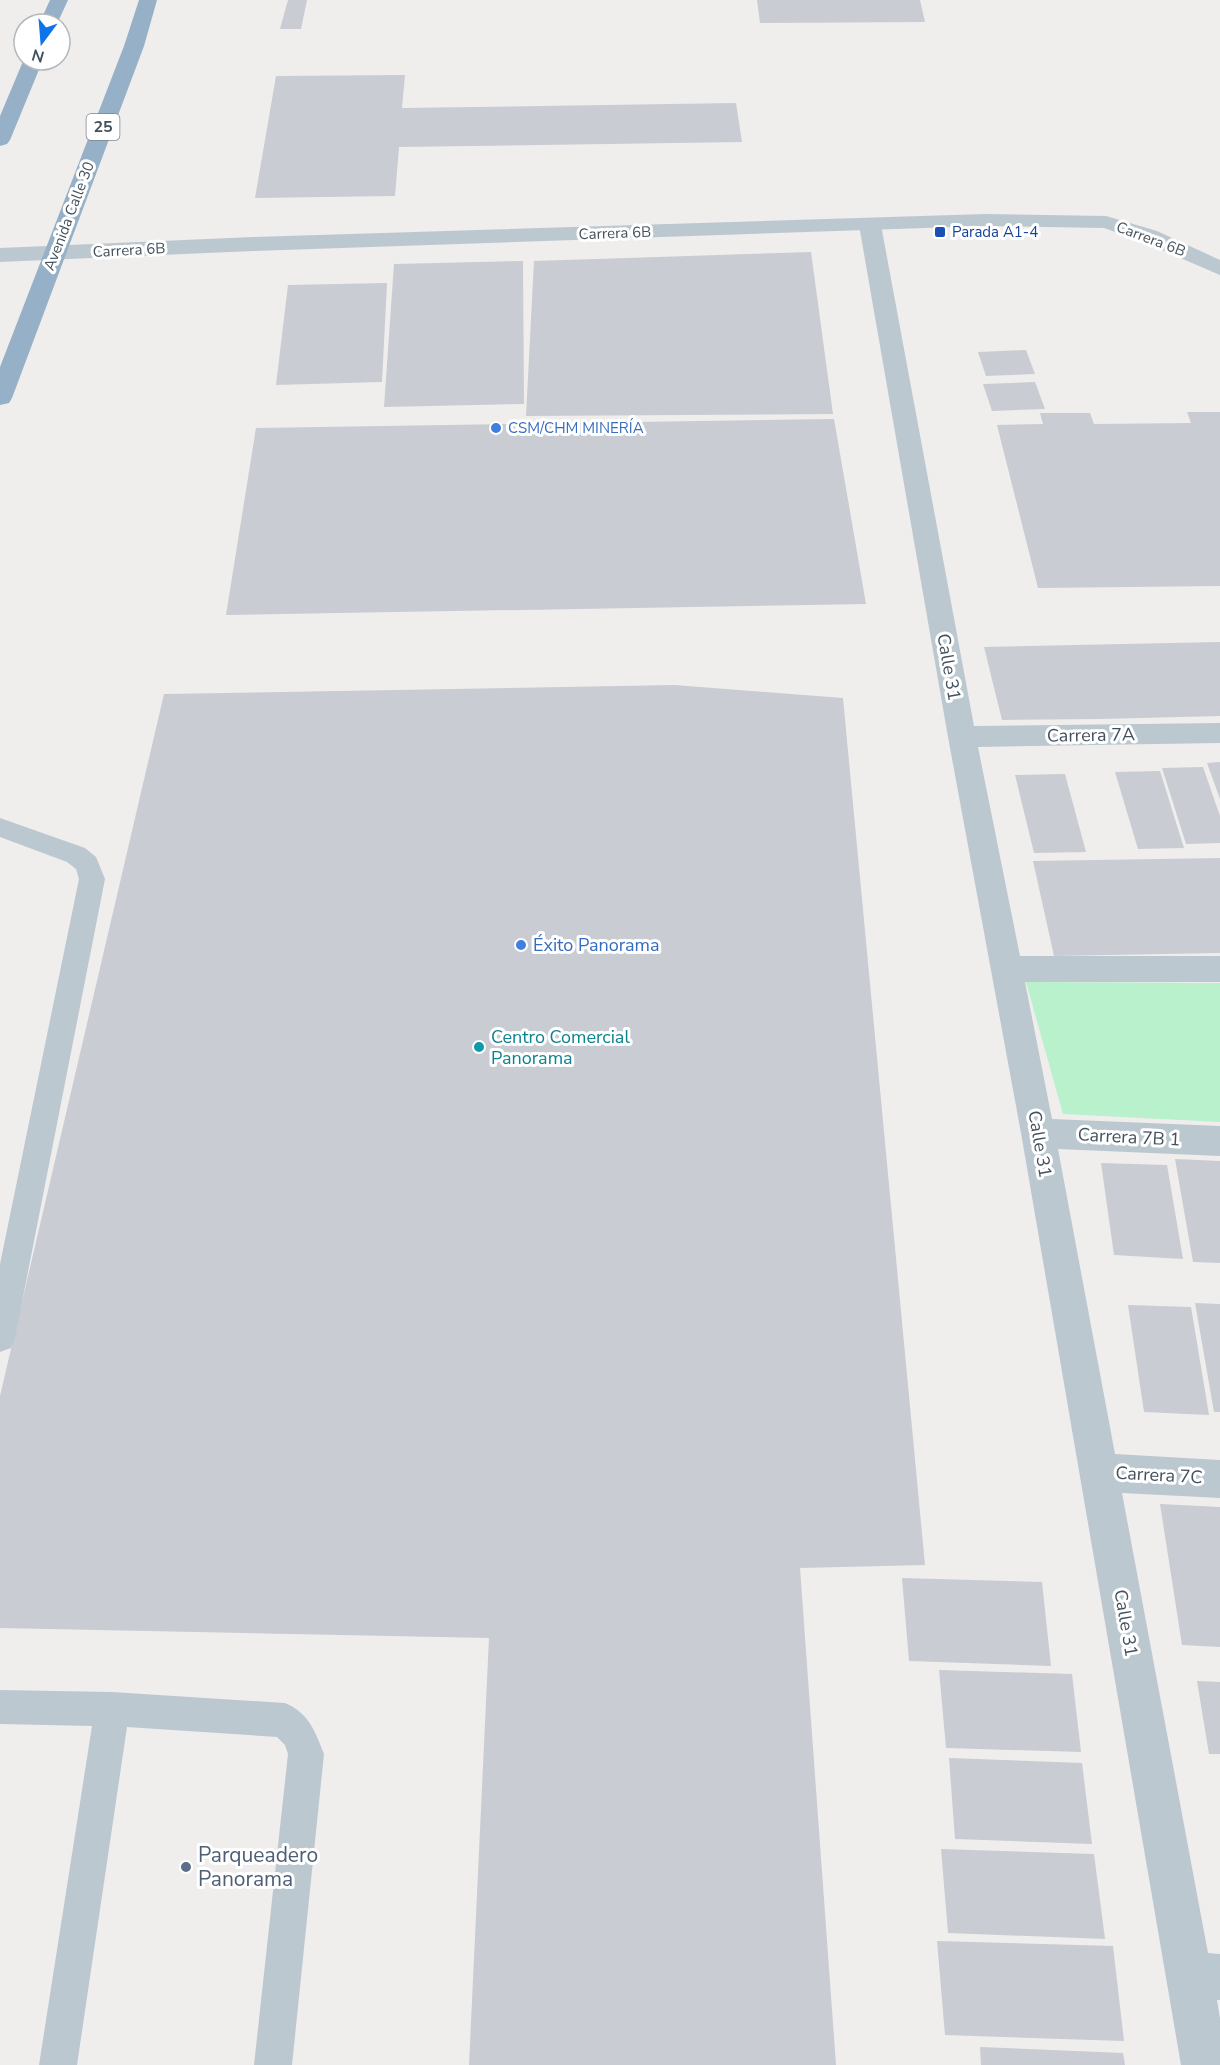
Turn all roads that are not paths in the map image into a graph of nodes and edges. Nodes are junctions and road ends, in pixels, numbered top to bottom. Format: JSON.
{"nodes":[{"id":1,"x":148,"y":0,"type":"edge"},
{"id":2,"x":28,"y":72,"type":"edge"},
{"id":3,"x":0,"y":140,"type":"edge"},
{"id":4,"x":870,"y":225,"type":"junction"},
{"id":5,"x":55,"y":253,"type":"junction"},
{"id":6,"x":0,"y":255,"type":"edge"},
{"id":7,"x":1220,"y":268,"type":"edge"},
{"id":8,"x":0,"y":398,"type":"edge"},
{"id":9,"x":1220,"y":733,"type":"edge"},
{"id":10,"x":962,"y":737,"type":"junction"},
{"id":11,"x":0,"y":827,"type":"edge"},
{"id":12,"x":1007,"y":969,"type":"junction"},
{"id":13,"x":1220,"y":969,"type":"edge"},
{"id":14,"x":1038,"y":1133,"type":"junction"},
{"id":15,"x":1220,"y":1141,"type":"edge"},
{"id":16,"x":0,"y":1338,"type":"edge"},
{"id":17,"x":1099,"y":1472,"type":"junction"},
{"id":18,"x":1220,"y":1479,"type":"edge"},
{"id":19,"x":0,"y":1707,"type":"edge"},
{"id":20,"x":112,"y":1708,"type":"junction"},
{"id":21,"x":1205,"y":1976,"type":"edge"},
{"id":22,"x":58,"y":2065,"type":"edge"},
{"id":23,"x":273,"y":2065,"type":"edge"},
{"id":24,"x":1205,"y":2065,"type":"edge"}],
"edges":[{"from":1,"to":5,"type":"highway","name":"Avenida Calle 30","number":"25"},
{"from":2,"to":3,"type":"highway"},
{"from":4,"to":5,"type":"street","name":"Carrera 6B"},
{"from":4,"to":7,"type":"street","name":"Carrera 6B"},
{"from":4,"to":10,"type":"street","name":"Calle 31"},
{"from":5,"to":6,"type":"street","name":"Carrera 6B"},
{"from":5,"to":8,"type":"highway","name":"Avenida Calle 30","number":"25"},
{"from":9,"to":10,"type":"street","name":"Carrera 7A"},
{"from":10,"to":12,"type":"street","name":"Calle 31"},
{"from":11,"to":16,"type":"lane"},
{"from":12,"to":13,"type":"street"},
{"from":12,"to":14,"type":"street","name":"Calle 31"},
{"from":14,"to":15,"type":"street","name":"Carrera 7B 1"},
{"from":14,"to":17,"type":"street","name":"Calle 31"},
{"from":17,"to":18,"type":"street","name":"Carrera 7C"},
{"from":17,"to":21,"type":"street","name":"Calle 31"},
{"from":19,"to":20,"type":"lane"},
{"from":20,"to":22,"type":"lane"},
{"from":20,"to":23,"type":"lane"},
{"from":21,"to":24,"type":"street","name":"Calle 31"}]}
